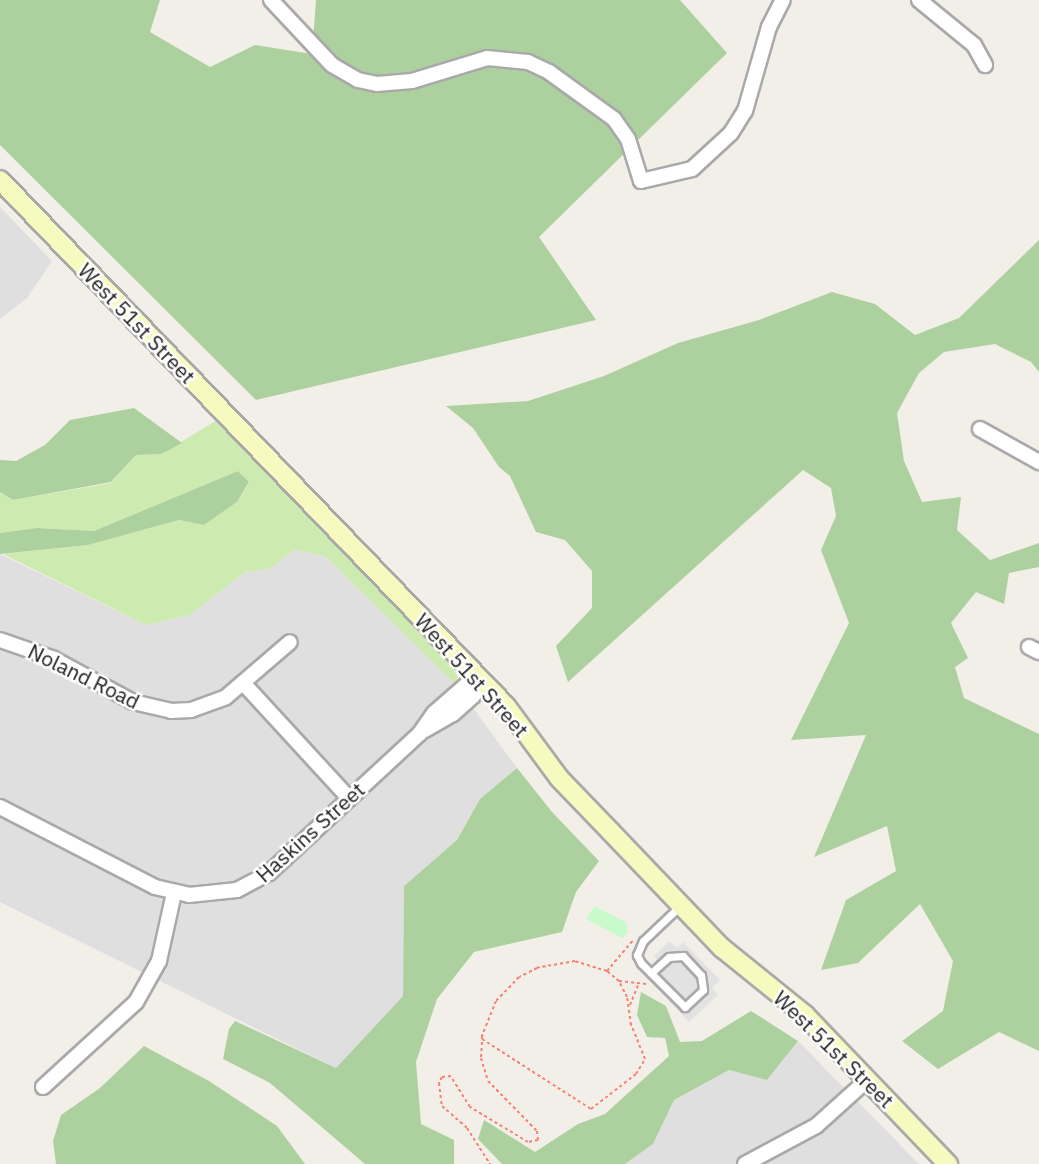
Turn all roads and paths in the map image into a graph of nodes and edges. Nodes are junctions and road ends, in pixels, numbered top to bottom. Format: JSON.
{"nodes":[{"id":1,"x":271,"y":0,"type":"edge"},
{"id":2,"x":783,"y":0,"type":"edge"},
{"id":3,"x":919,"y":0,"type":"edge"},
{"id":4,"x":985,"y":65,"type":"dead end"},
{"id":5,"x":0,"y":180,"type":"edge"},
{"id":6,"x":980,"y":429,"type":"dead end"},
{"id":7,"x":1039,"y":462,"type":"edge"},
{"id":8,"x":0,"y":640,"type":"edge"},
{"id":9,"x":290,"y":642,"type":"dead end"},
{"id":10,"x":481,"y":680,"type":"junction"},
{"id":11,"x":244,"y":684,"type":"junction"},
{"id":12,"x":349,"y":798,"type":"junction"},
{"id":13,"x":0,"y":807,"type":"edge"},
{"id":14,"x":174,"y":893,"type":"junction"},
{"id":15,"x":681,"y":906,"type":"junction"},
{"id":16,"x":654,"y":975,"type":"junction"},
{"id":17,"x":618,"y":981,"type":"junction"},
{"id":18,"x":639,"y":984,"type":"junction"},
{"id":19,"x":630,"y":1005,"type":"junction"},
{"id":20,"x":482,"y":1039,"type":"junction"},
{"id":21,"x":867,"y":1080,"type":"junction"},
{"id":22,"x":43,"y":1087,"type":"dead end"},
{"id":23,"x":490,"y":1164,"type":"edge"},
{"id":24,"x":745,"y":1164,"type":"edge"},
{"id":25,"x":948,"y":1164,"type":"edge"}],
"edges":[{"from":1,"to":2,"type":"street"},
{"from":3,"to":4,"type":"street"},
{"from":5,"to":10,"type":"street","name":"West 51st Street"},
{"from":6,"to":7,"type":"street"},
{"from":8,"to":11,"type":"street","name":"Noland Road"},
{"from":9,"to":11,"type":"street","name":"Noland Road"},
{"from":10,"to":12,"type":"street","name":"Haskins Street"},
{"from":10,"to":15,"type":"street","name":"West 51st Street"},
{"from":11,"to":12,"type":"street"},
{"from":12,"to":14,"type":"street","name":"Haskins Street"},
{"from":13,"to":14,"type":"street","name":"Haskins Street"},
{"from":14,"to":22,"type":"street"},
{"from":15,"to":16,"type":"lane"},
{"from":15,"to":21,"type":"street","name":"West 51st Street"},
{"from":16,"to":16,"type":"lane"},
{"from":16,"to":18,"type":"path"},
{"from":17,"to":18,"type":"path"},
{"from":17,"to":19,"type":"path"},
{"from":17,"to":20,"type":"path"},
{"from":18,"to":19,"type":"path"},
{"from":19,"to":20,"type":"path"},
{"from":20,"to":23,"type":"path"},
{"from":21,"to":24,"type":"street"},
{"from":21,"to":25,"type":"street","name":"West 51st Street"}]}
